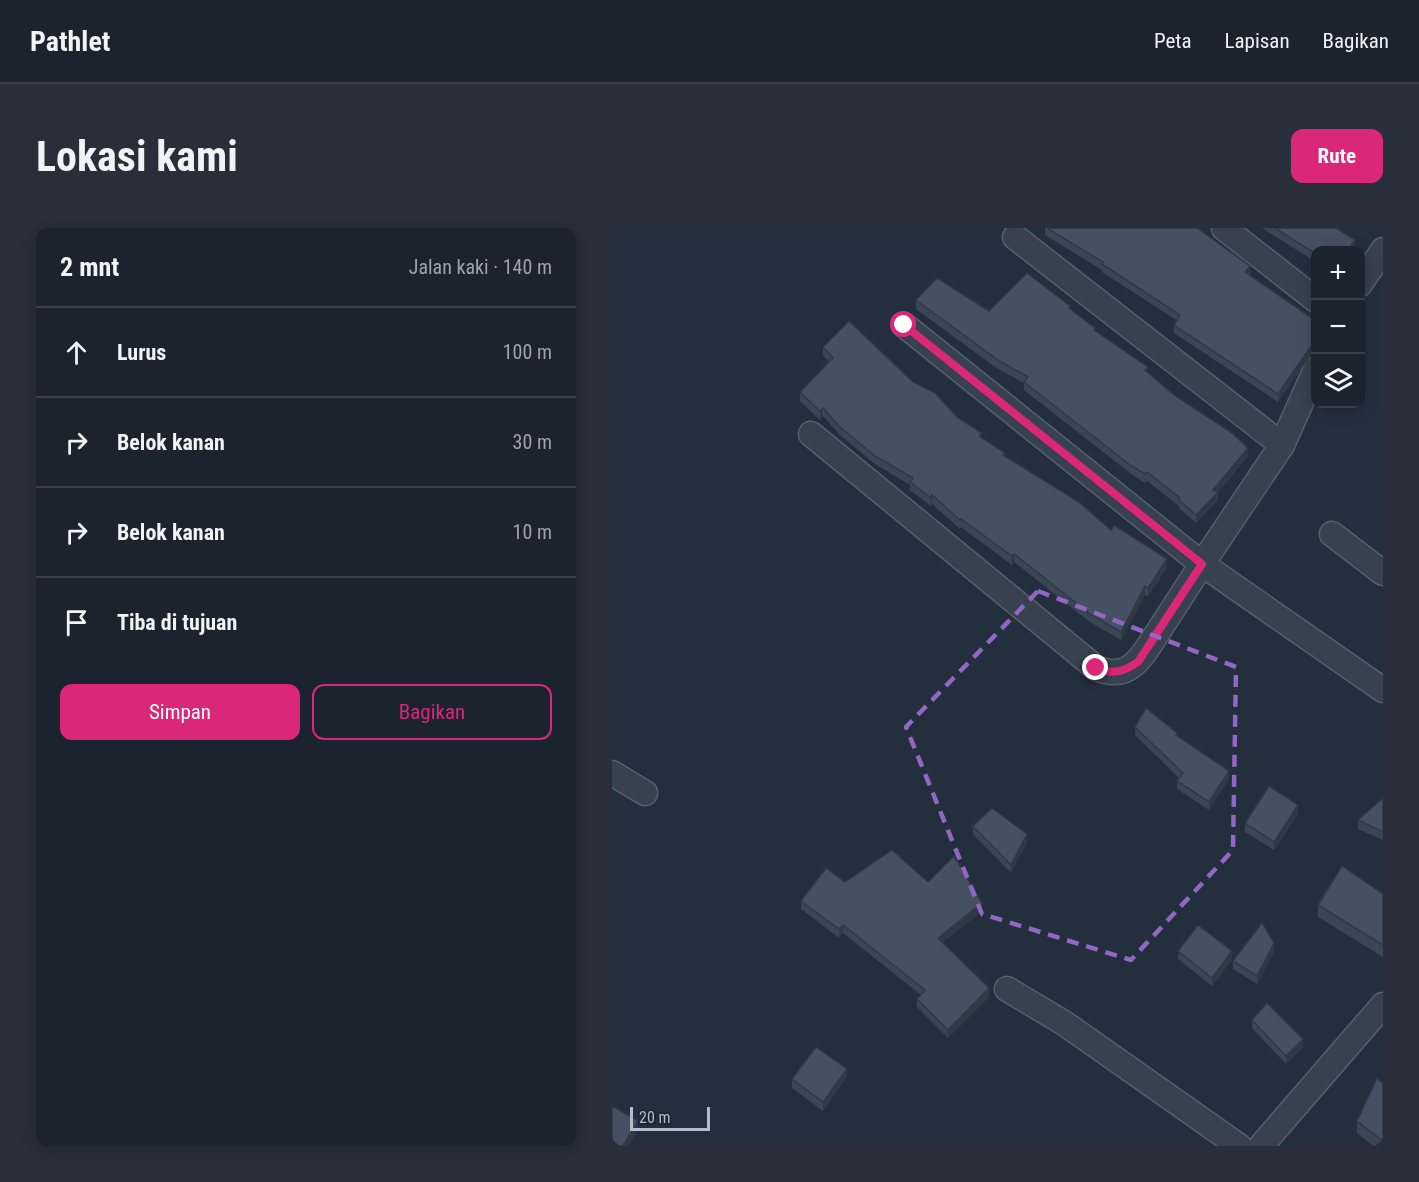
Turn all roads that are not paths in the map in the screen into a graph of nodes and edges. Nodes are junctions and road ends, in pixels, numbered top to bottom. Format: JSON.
{"nodes":[{"id":1,"x":1224,"y":228,"type":"edge"},
{"id":2,"x":1015,"y":237,"type":"dead end"},
{"id":3,"x":1383,"y":250,"type":"edge"},
{"id":4,"x":1365,"y":277,"type":"edge"},
{"id":5,"x":1311,"y":296,"type":"edge"},
{"id":6,"x":904,"y":325,"type":"dead end"},
{"id":7,"x":1311,"y":380,"type":"edge"},
{"id":8,"x":811,"y":434,"type":"dead end"},
{"id":9,"x":1282,"y":445,"type":"junction"},
{"id":10,"x":1332,"y":534,"type":"dead end"},
{"id":11,"x":1202,"y":564,"type":"junction"},
{"id":12,"x":1383,"y":573,"type":"edge"},
{"id":13,"x":1383,"y":690,"type":"edge"},
{"id":14,"x":612,"y":773,"type":"edge"},
{"id":15,"x":645,"y":793,"type":"dead end"},
{"id":16,"x":1007,"y":989,"type":"dead end"},
{"id":17,"x":1383,"y":1005,"type":"edge"},
{"id":18,"x":1239,"y":1146,"type":"edge"},
{"id":19,"x":1261,"y":1146,"type":"edge"}],
"edges":[{"from":1,"to":5,"type":"street"},
{"from":2,"to":9,"type":"street"},
{"from":3,"to":4,"type":"street"},
{"from":6,"to":11,"type":"street"},
{"from":7,"to":9,"type":"street"},
{"from":8,"to":11,"type":"street"},
{"from":9,"to":11,"type":"street"},
{"from":10,"to":12,"type":"street"},
{"from":11,"to":13,"type":"street"},
{"from":14,"to":15,"type":"street"},
{"from":16,"to":18,"type":"street"},
{"from":17,"to":19,"type":"street"}]}
